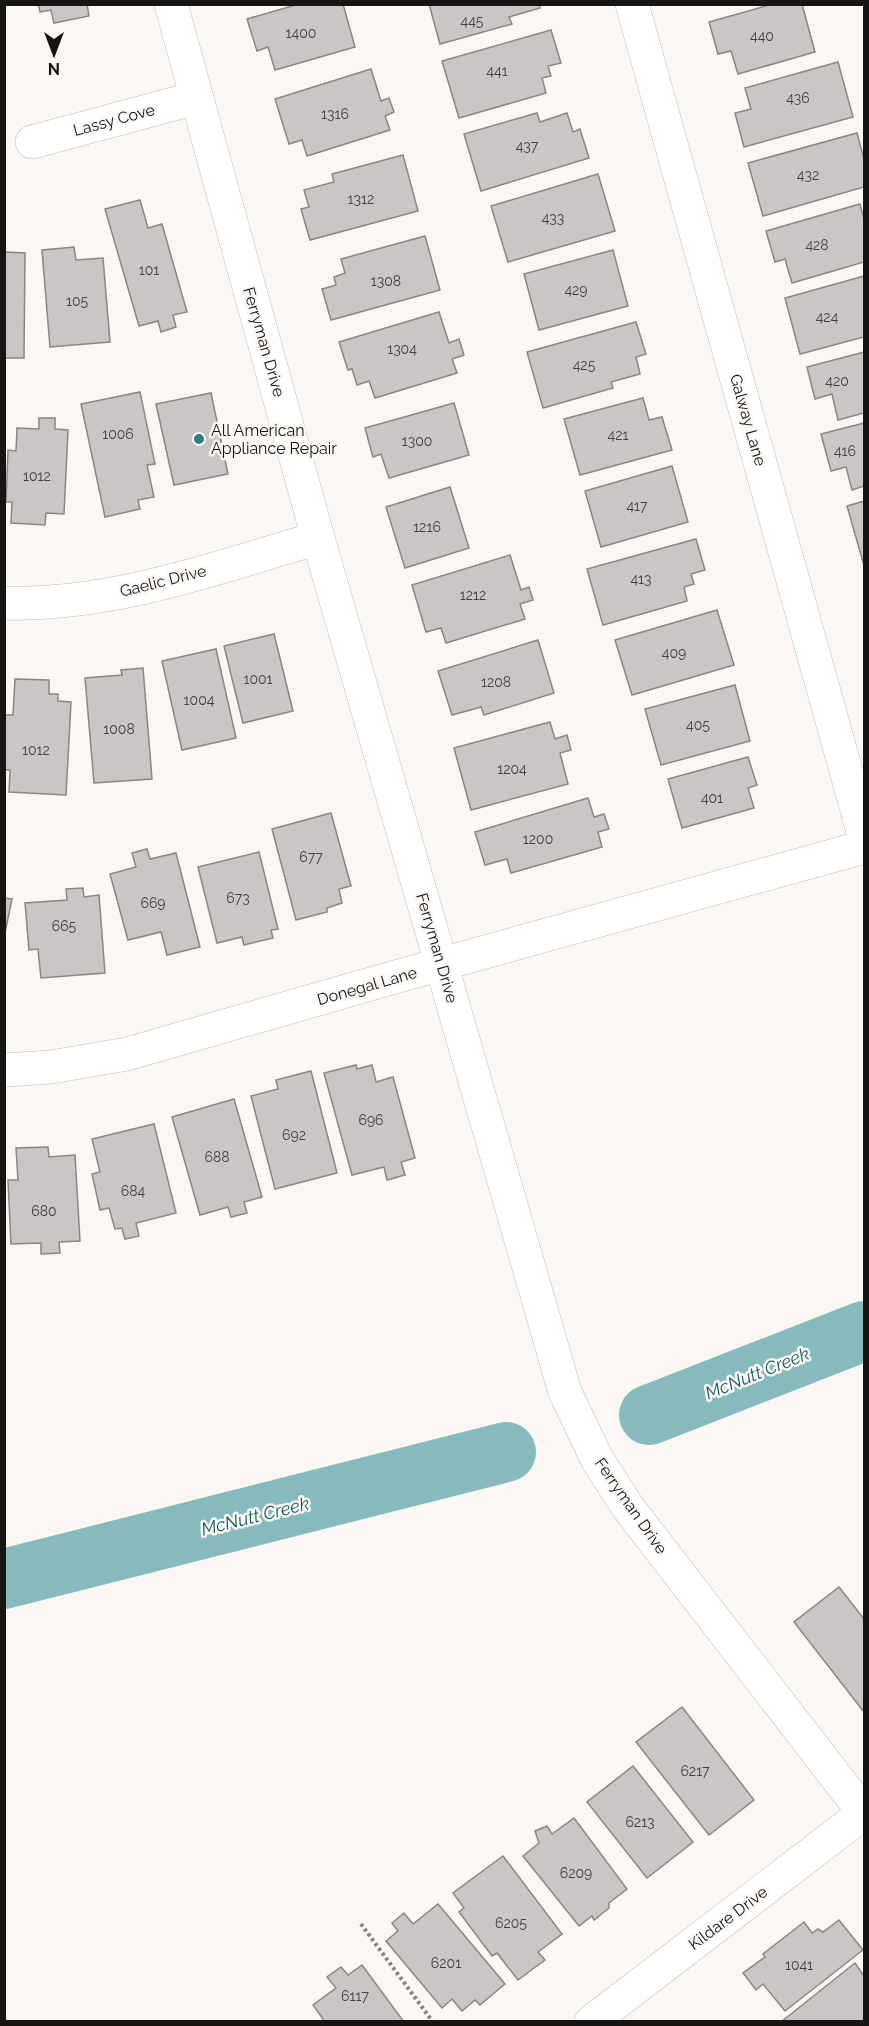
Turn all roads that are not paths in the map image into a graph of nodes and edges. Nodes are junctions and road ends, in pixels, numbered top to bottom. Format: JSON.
{"nodes":[{"id":1,"x":171,"y":4,"type":"edge"},
{"id":2,"x":632,"y":4,"type":"edge"},
{"id":3,"x":196,"y":98,"type":"junction"},
{"id":4,"x":32,"y":142,"type":"dead end"},
{"id":5,"x":318,"y":538,"type":"junction"},
{"id":6,"x":4,"y":603,"type":"edge"},
{"id":7,"x":864,"y":835,"type":"edge"},
{"id":8,"x":864,"y":847,"type":"edge"},
{"id":9,"x":442,"y":964,"type":"junction"},
{"id":10,"x":4,"y":1070,"type":"edge"},
{"id":11,"x":864,"y":1813,"type":"edge"},
{"id":12,"x":591,"y":2022,"type":"edge"}],
"edges":[{"from":1,"to":3,"type":"street","name":"Ferryman Drive"},
{"from":2,"to":7,"type":"street","name":"Galway Lane"},
{"from":3,"to":4,"type":"street","name":"Lassy Cove"},
{"from":3,"to":5,"type":"street","name":"Ferryman Drive"},
{"from":5,"to":6,"type":"street","name":"Gaelic Drive"},
{"from":5,"to":9,"type":"street","name":"Ferryman Drive"},
{"from":8,"to":9,"type":"street","name":"Donegal Lane"},
{"from":9,"to":10,"type":"street","name":"Donegal Lane"},
{"from":9,"to":11,"type":"street","name":"Ferryman Drive"},
{"from":11,"to":12,"type":"street","name":"Kildare Drive"}]}
